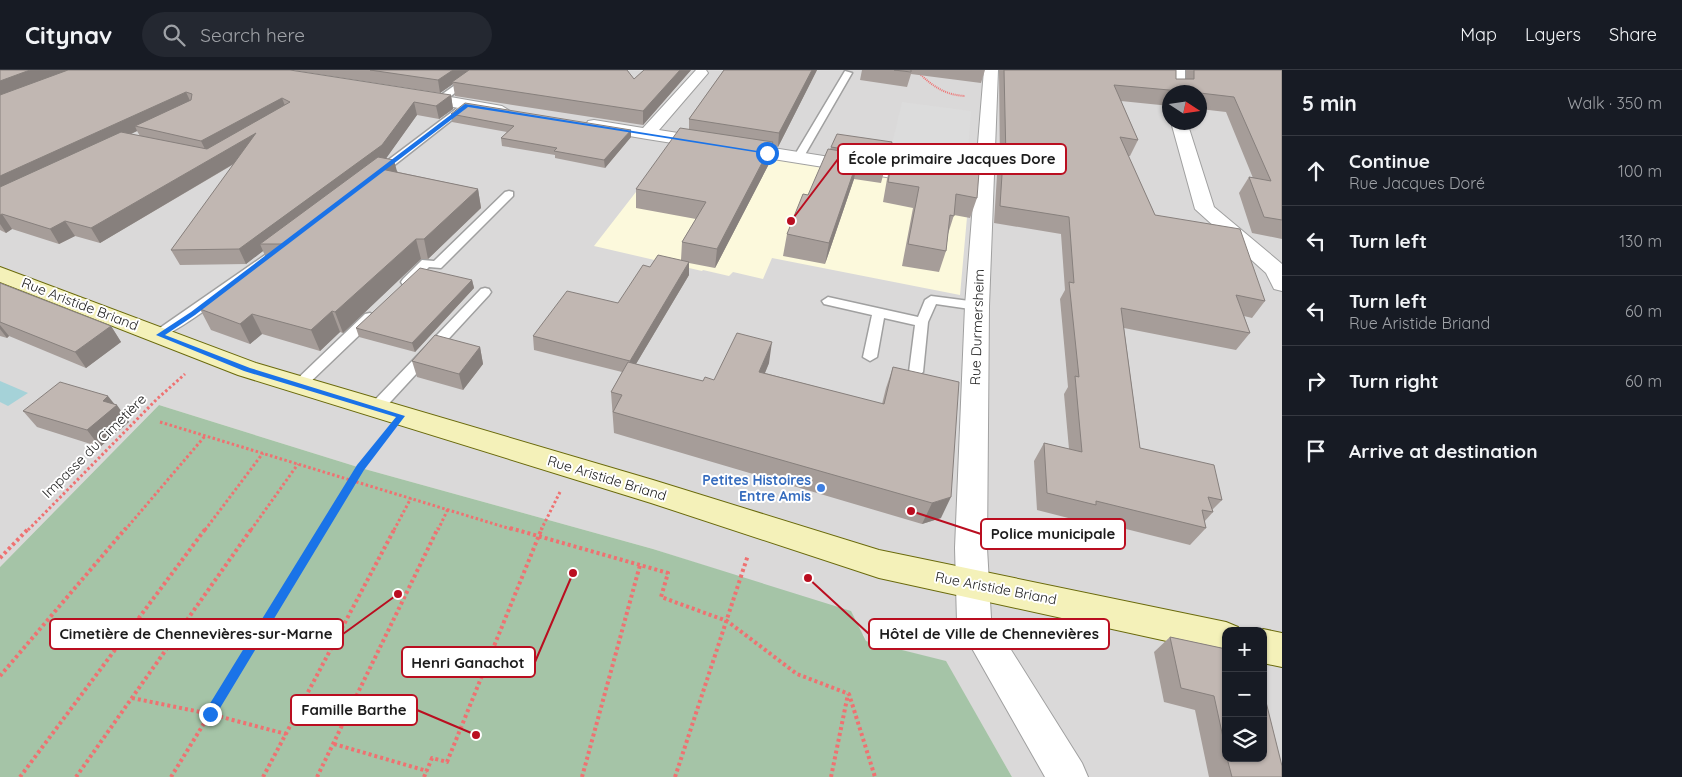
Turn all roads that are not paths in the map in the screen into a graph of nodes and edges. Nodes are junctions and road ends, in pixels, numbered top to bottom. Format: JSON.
{"nodes":[{"id":1,"x":481,"y":70,"type":"edge"},
{"id":2,"x":991,"y":70,"type":"edge"},
{"id":3,"x":1178,"y":70,"type":"edge"},
{"id":4,"x":701,"y":73,"type":"dead end"},
{"id":5,"x":848,"y":73,"type":"dead end"},
{"id":6,"x":1178,"y":85,"type":"edge"},
{"id":7,"x":402,"y":94,"type":"edge"},
{"id":8,"x":440,"y":100,"type":"junction"},
{"id":9,"x":467,"y":105,"type":"junction"},
{"id":10,"x":514,"y":112,"type":"edge"},
{"id":11,"x":581,"y":123,"type":"edge"},
{"id":12,"x":1181,"y":130,"type":"edge"},
{"id":13,"x":647,"y":134,"type":"junction"},
{"id":14,"x":798,"y":158,"type":"junction"},
{"id":15,"x":373,"y":176,"type":"edge"},
{"id":16,"x":985,"y":187,"type":"junction"},
{"id":17,"x":509,"y":194,"type":"dead end"},
{"id":18,"x":287,"y":242,"type":"edge"},
{"id":19,"x":0,"y":274,"type":"edge"},
{"id":20,"x":1282,"y":284,"type":"edge"},
{"id":21,"x":398,"y":290,"type":"edge"},
{"id":22,"x":485,"y":292,"type":"dead end"},
{"id":23,"x":828,"y":301,"type":"dead end"},
{"id":24,"x":977,"y":306,"type":"junction"},
{"id":25,"x":377,"y":311,"type":"edge"},
{"id":26,"x":879,"y":312,"type":"junction"},
{"id":27,"x":922,"y":322,"type":"junction"},
{"id":28,"x":159,"y":335,"type":"junction"},
{"id":29,"x":870,"y":357,"type":"dead end"},
{"id":30,"x":916,"y":372,"type":"edge"},
{"id":31,"x":299,"y":385,"type":"junction"},
{"id":32,"x":388,"y":412,"type":"junction"},
{"id":33,"x":970,"y":584,"type":"junction"},
{"id":34,"x":1222,"y":637,"type":"edge"},
{"id":35,"x":1267,"y":647,"type":"edge"},
{"id":36,"x":1282,"y":650,"type":"edge"},
{"id":37,"x":1068,"y":777,"type":"edge"}],
"edges":[{"from":1,"to":8,"type":"lane"},
{"from":2,"to":16,"type":"street","name":"Rue Durmersheim"},
{"from":3,"to":6,"type":"street"},
{"from":4,"to":13,"type":"street"},
{"from":5,"to":14,"type":"lane"},
{"from":7,"to":8,"type":"street"},
{"from":8,"to":9,"type":"street"},
{"from":9,"to":10,"type":"street"},
{"from":9,"to":15,"type":"lane"},
{"from":11,"to":13,"type":"street"},
{"from":12,"to":20,"type":"street"},
{"from":13,"to":14,"type":"street"},
{"from":14,"to":16,"type":"street"},
{"from":16,"to":24,"type":"street","name":"Rue Durmersheim"},
{"from":17,"to":21,"type":"lane"},
{"from":18,"to":28,"type":"lane"},
{"from":19,"to":28,"type":"street","name":"Rue Aristide Briand"},
{"from":22,"to":32,"type":"lane"},
{"from":23,"to":26,"type":"lane"},
{"from":24,"to":27,"type":"lane"},
{"from":24,"to":33,"type":"street","name":"Rue Durmersheim"},
{"from":25,"to":31,"type":"lane"},
{"from":26,"to":27,"type":"lane"},
{"from":26,"to":29,"type":"lane"},
{"from":27,"to":30,"type":"lane"},
{"from":28,"to":31,"type":"street","name":"Rue Aristide Briand"},
{"from":31,"to":32,"type":"street","name":"Rue Aristide Briand"},
{"from":32,"to":33,"type":"street","name":"Rue Aristide Briand"},
{"from":33,"to":34,"type":"street","name":"Rue Aristide Briand"},
{"from":33,"to":37,"type":"street","name":"Rue Durmersheim"},
{"from":35,"to":36,"type":"street"}]}
